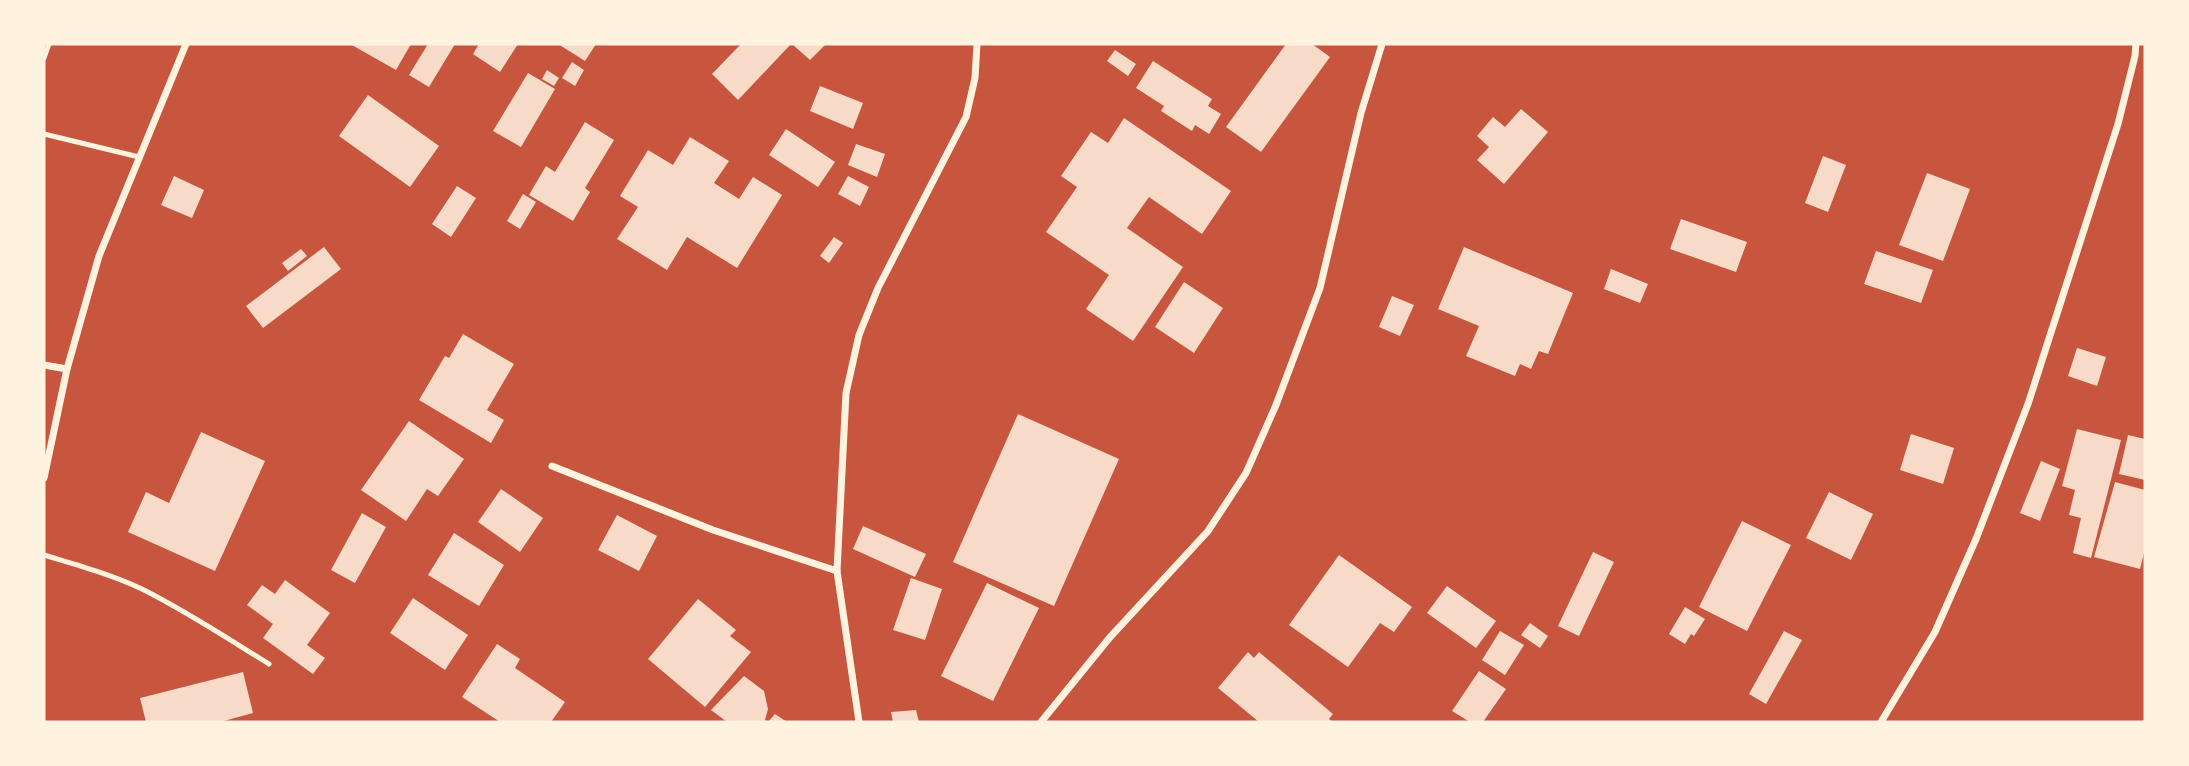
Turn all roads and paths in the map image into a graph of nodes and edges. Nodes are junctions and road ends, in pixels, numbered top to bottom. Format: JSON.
{"nodes":[{"id":1,"x":49,"y":44,"type":"edge"},
{"id":2,"x":186,"y":44,"type":"edge"},
{"id":3,"x":977,"y":44,"type":"edge"},
{"id":4,"x":1382,"y":44,"type":"edge"},
{"id":5,"x":2136,"y":44,"type":"edge"},
{"id":6,"x":44,"y":58,"type":"edge"},
{"id":7,"x":44,"y":134,"type":"edge"},
{"id":8,"x":139,"y":157,"type":"junction"},
{"id":9,"x":44,"y":365,"type":"edge"},
{"id":10,"x":67,"y":369,"type":"junction"},
{"id":11,"x":552,"y":466,"type":"dead end"},
{"id":12,"x":44,"y":478,"type":"edge"},
{"id":13,"x":44,"y":555,"type":"edge"},
{"id":14,"x":837,"y":571,"type":"junction"},
{"id":15,"x":269,"y":664,"type":"dead end"},
{"id":16,"x":859,"y":722,"type":"edge"},
{"id":17,"x":1041,"y":722,"type":"edge"},
{"id":18,"x":1881,"y":722,"type":"edge"}],
"edges":[{"from":1,"to":6,"type":"lane"},
{"from":2,"to":8,"type":"street"},
{"from":3,"to":14,"type":"street"},
{"from":4,"to":17,"type":"street"},
{"from":5,"to":18,"type":"street"},
{"from":7,"to":8,"type":"lane"},
{"from":8,"to":10,"type":"street"},
{"from":9,"to":10,"type":"street"},
{"from":10,"to":12,"type":"street"},
{"from":11,"to":14,"type":"street"},
{"from":13,"to":15,"type":"lane"},
{"from":14,"to":16,"type":"street"}]}
